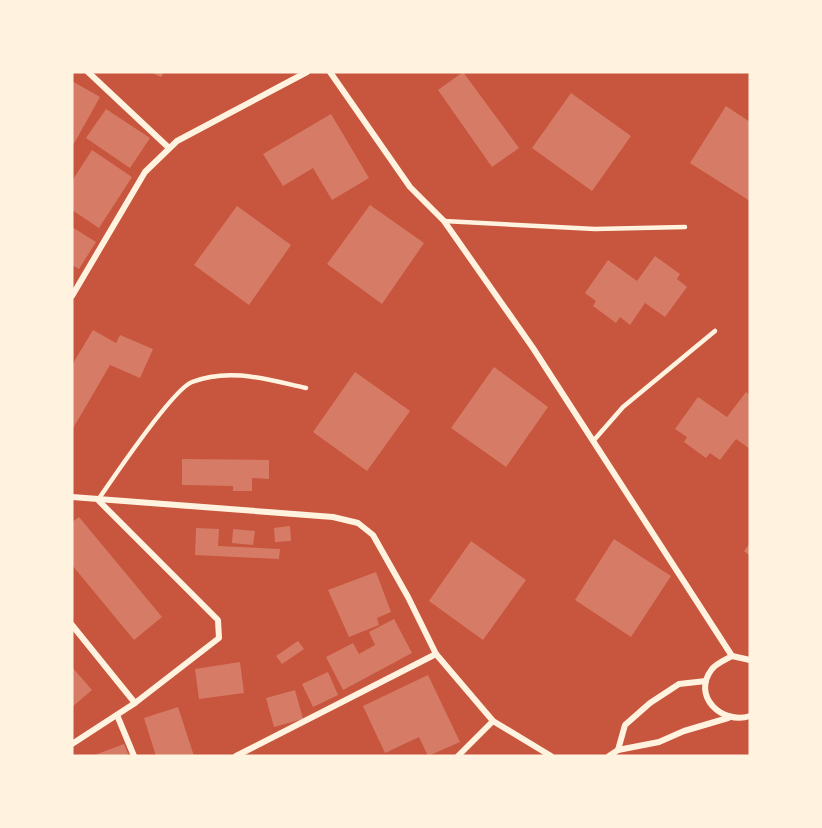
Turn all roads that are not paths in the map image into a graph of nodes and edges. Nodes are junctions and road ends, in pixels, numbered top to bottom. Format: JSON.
{"nodes":[{"id":1,"x":88,"y":72,"type":"edge"},
{"id":2,"x":307,"y":72,"type":"edge"},
{"id":3,"x":330,"y":72,"type":"edge"},
{"id":4,"x":169,"y":148,"type":"junction"},
{"id":5,"x":444,"y":221,"type":"junction"},
{"id":6,"x":685,"y":227,"type":"dead end"},
{"id":7,"x":72,"y":296,"type":"edge"},
{"id":8,"x":715,"y":332,"type":"dead end"},
{"id":9,"x":306,"y":388,"type":"dead end"},
{"id":10,"x":595,"y":440,"type":"junction"},
{"id":11,"x":72,"y":497,"type":"edge"},
{"id":12,"x":97,"y":500,"type":"junction"},
{"id":13,"x":72,"y":625,"type":"edge"},
{"id":14,"x":436,"y":654,"type":"junction"},
{"id":15,"x":732,"y":656,"type":"junction"},
{"id":16,"x":750,"y":660,"type":"edge"},
{"id":17,"x":706,"y":681,"type":"junction"},
{"id":18,"x":135,"y":703,"type":"junction"},
{"id":19,"x":117,"y":715,"type":"junction"},
{"id":20,"x":750,"y":716,"type":"edge"},
{"id":21,"x":728,"y":718,"type":"junction"},
{"id":22,"x":493,"y":721,"type":"junction"},
{"id":23,"x":72,"y":744,"type":"edge"},
{"id":24,"x":618,"y":750,"type":"junction"},
{"id":25,"x":134,"y":756,"type":"edge"},
{"id":26,"x":236,"y":756,"type":"edge"},
{"id":27,"x":458,"y":756,"type":"edge"},
{"id":28,"x":551,"y":756,"type":"edge"},
{"id":29,"x":609,"y":756,"type":"edge"}],
"edges":[{"from":1,"to":4,"type":"street"},
{"from":2,"to":4,"type":"street"},
{"from":3,"to":5,"type":"street"},
{"from":4,"to":7,"type":"street"},
{"from":5,"to":6,"type":"lane"},
{"from":5,"to":10,"type":"street"},
{"from":8,"to":10,"type":"lane"},
{"from":9,"to":12,"type":"lane"},
{"from":10,"to":15,"type":"street"},
{"from":11,"to":12,"type":"street"},
{"from":12,"to":14,"type":"street"},
{"from":12,"to":18,"type":"street"},
{"from":13,"to":18,"type":"street"},
{"from":14,"to":22,"type":"street"},
{"from":14,"to":26,"type":"street"},
{"from":15,"to":16,"type":"street"},
{"from":15,"to":17,"type":"street"},
{"from":17,"to":21,"type":"street"},
{"from":17,"to":24,"type":"street"},
{"from":18,"to":19,"type":"street"},
{"from":19,"to":23,"type":"street"},
{"from":19,"to":25,"type":"street"},
{"from":20,"to":21,"type":"street"},
{"from":21,"to":24,"type":"street"},
{"from":22,"to":27,"type":"street"},
{"from":22,"to":28,"type":"street"},
{"from":24,"to":29,"type":"street"}]}
